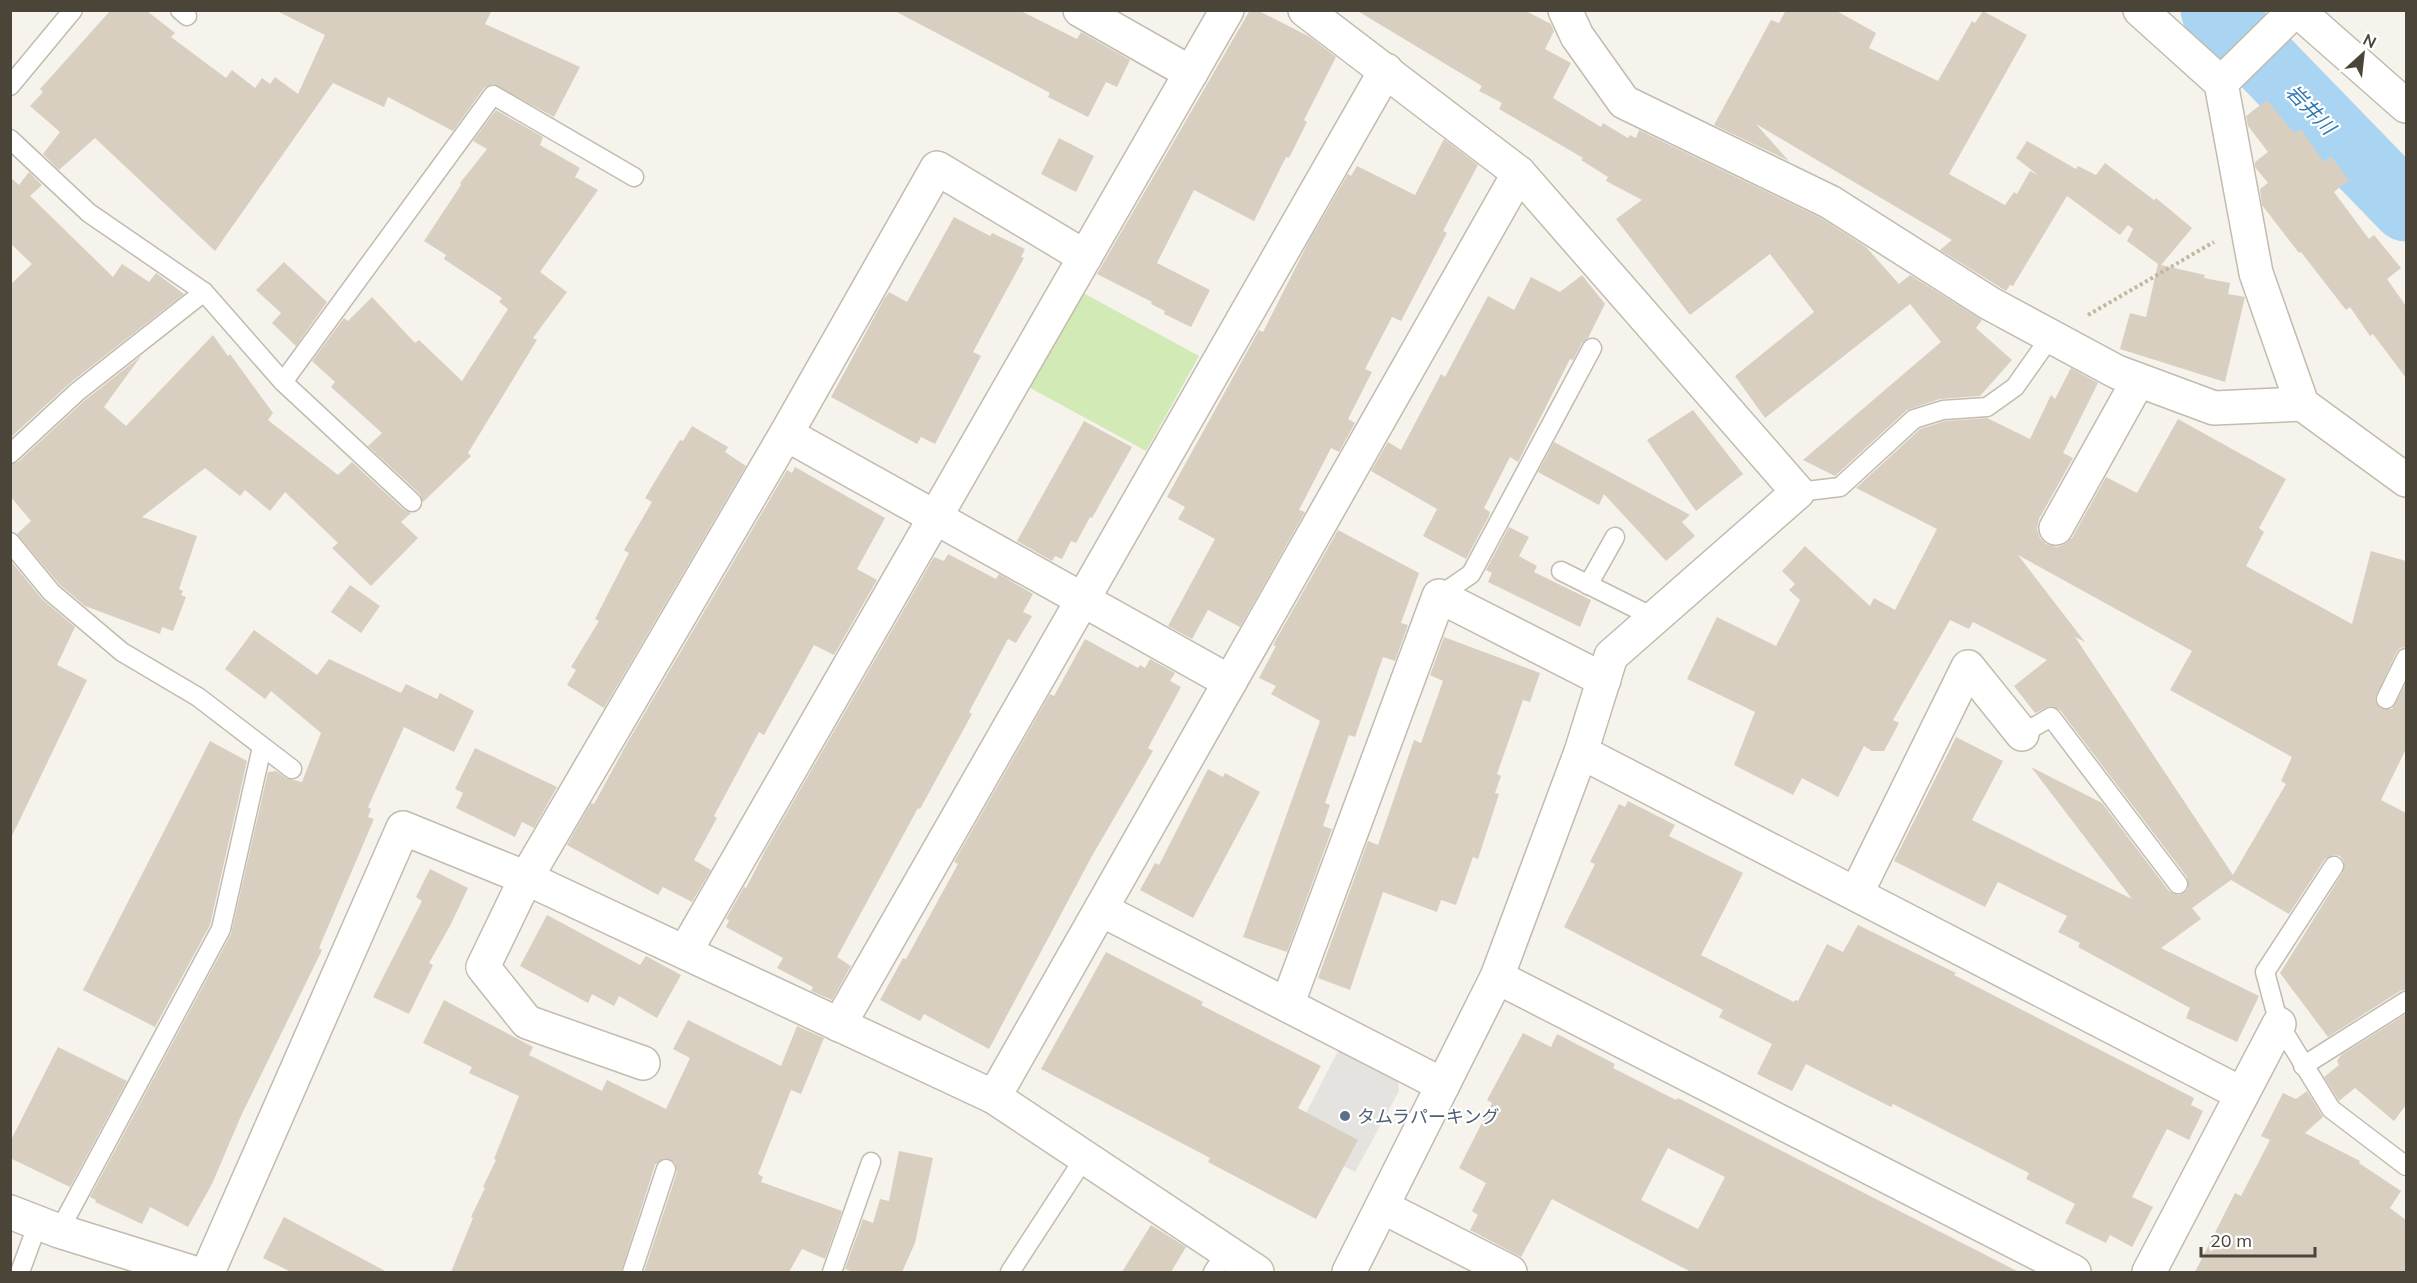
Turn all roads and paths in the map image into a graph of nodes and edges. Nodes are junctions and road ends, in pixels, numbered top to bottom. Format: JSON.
{"nodes":[{"id":1,"x":73,"y":10,"type":"edge"},
{"id":2,"x":1080,"y":10,"type":"edge"},
{"id":3,"x":1227,"y":10,"type":"edge"},
{"id":4,"x":1305,"y":10,"type":"edge"},
{"id":5,"x":1565,"y":10,"type":"edge"},
{"id":6,"x":2140,"y":10,"type":"edge"},
{"id":7,"x":2291,"y":14,"type":"edge"},
{"id":8,"x":1386,"y":70,"type":"junction"},
{"id":9,"x":1191,"y":73,"type":"junction"},
{"id":10,"x":2226,"y":78,"type":"junction"},
{"id":11,"x":10,"y":86,"type":"edge"},
{"id":12,"x":2406,"y":106,"type":"edge"},
{"id":13,"x":10,"y":139,"type":"edge"},
{"id":14,"x":1520,"y":173,"type":"junction"},
{"id":15,"x":634,"y":177,"type":"dead end"},
{"id":16,"x":2246,"y":224,"type":"junction"},
{"id":17,"x":1085,"y":257,"type":"junction"},
{"id":18,"x":204,"y":292,"type":"junction"},
{"id":19,"x":2051,"y":336,"type":"junction"},
{"id":20,"x":1592,"y":348,"type":"dead end"},
{"id":21,"x":2138,"y":381,"type":"junction"},
{"id":22,"x":283,"y":382,"type":"junction"},
{"id":23,"x":2302,"y":404,"type":"junction"},
{"id":24,"x":786,"y":434,"type":"junction"},
{"id":25,"x":10,"y":454,"type":"edge"},
{"id":26,"x":2406,"y":480,"type":"edge"},
{"id":27,"x":1798,"y":492,"type":"junction"},
{"id":28,"x":412,"y":502,"type":"dead end"},
{"id":29,"x":935,"y":518,"type":"junction"},
{"id":30,"x":2056,"y":528,"type":"dead end"},
{"id":31,"x":1615,"y":537,"type":"dead end"},
{"id":32,"x":10,"y":542,"type":"edge"},
{"id":33,"x":1561,"y":571,"type":"dead end"},
{"id":34,"x":1588,"y":585,"type":"junction"},
{"id":35,"x":1439,"y":596,"type":"junction"},
{"id":36,"x":1083,"y":600,"type":"junction"},
{"id":37,"x":1654,"y":618,"type":"junction"},
{"id":38,"x":2406,"y":658,"type":"edge"},
{"id":39,"x":1604,"y":680,"type":"junction"},
{"id":40,"x":1230,"y":682,"type":"junction"},
{"id":41,"x":2386,"y":699,"type":"dead end"},
{"id":42,"x":2022,"y":734,"type":"joint"},
{"id":43,"x":262,"y":747,"type":"junction"},
{"id":44,"x":1581,"y":752,"type":"junction"},
{"id":45,"x":292,"y":769,"type":"dead end"},
{"id":46,"x":2334,"y":866,"type":"dead end"},
{"id":47,"x":526,"y":878,"type":"junction"},
{"id":48,"x":2178,"y":884,"type":"dead end"},
{"id":49,"x":1856,"y":894,"type":"junction"},
{"id":50,"x":1102,"y":910,"type":"junction"},
{"id":51,"x":685,"y":952,"type":"junction"},
{"id":52,"x":1497,"y":977,"type":"junction"},
{"id":53,"x":2406,"y":1001,"type":"edge"},
{"id":54,"x":1287,"y":1005,"type":"junction"},
{"id":55,"x":2279,"y":1024,"type":"junction"},
{"id":56,"x":839,"y":1025,"type":"junction"},
{"id":57,"x":643,"y":1063,"type":"dead end"},
{"id":58,"x":2303,"y":1066,"type":"junction"},
{"id":59,"x":1443,"y":1085,"type":"junction"},
{"id":60,"x":2242,"y":1094,"type":"junction"},
{"id":61,"x":994,"y":1096,"type":"junction"},
{"id":62,"x":1085,"y":1157,"type":"junction"},
{"id":63,"x":872,"y":1162,"type":"dead end"},
{"id":64,"x":2406,"y":1166,"type":"edge"},
{"id":65,"x":666,"y":1169,"type":"dead end"},
{"id":66,"x":1383,"y":1207,"type":"junction"},
{"id":67,"x":36,"y":1222,"type":"edge"},
{"id":68,"x":1220,"y":1262,"type":"edge"},
{"id":69,"x":20,"y":1272,"type":"edge"},
{"id":70,"x":191,"y":1272,"type":"edge"},
{"id":71,"x":208,"y":1272,"type":"edge"},
{"id":72,"x":632,"y":1272,"type":"edge"},
{"id":73,"x":832,"y":1272,"type":"edge"},
{"id":74,"x":1010,"y":1272,"type":"edge"},
{"id":75,"x":1257,"y":1272,"type":"edge"},
{"id":76,"x":1349,"y":1272,"type":"edge"},
{"id":77,"x":1510,"y":1272,"type":"edge"},
{"id":78,"x":2074,"y":1272,"type":"edge"},
{"id":79,"x":2149,"y":1272,"type":"edge"}],
"edges":[{"from":1,"to":11,"type":"lane"},
{"from":2,"to":9,"type":"street"},
{"from":3,"to":9,"type":"street"},
{"from":4,"to":8,"type":"street"},
{"from":5,"to":19,"type":"street"},
{"from":6,"to":10,"type":"street"},
{"from":7,"to":10,"type":"street"},
{"from":7,"to":12,"type":"street"},
{"from":8,"to":14,"type":"street"},
{"from":8,"to":36,"type":"street"},
{"from":9,"to":17,"type":"street"},
{"from":10,"to":16,"type":"street"},
{"from":13,"to":18,"type":"lane"},
{"from":14,"to":27,"type":"street"},
{"from":14,"to":40,"type":"street"},
{"from":15,"to":22,"type":"lane"},
{"from":16,"to":19,"type":"path"},
{"from":16,"to":23,"type":"street"},
{"from":17,"to":24,"type":"street"},
{"from":17,"to":29,"type":"street"},
{"from":18,"to":22,"type":"lane"},
{"from":18,"to":25,"type":"lane"},
{"from":19,"to":21,"type":"street"},
{"from":19,"to":27,"type":"lane"},
{"from":20,"to":35,"type":"lane"},
{"from":21,"to":23,"type":"street"},
{"from":21,"to":30,"type":"street"},
{"from":22,"to":28,"type":"lane"},
{"from":23,"to":26,"type":"street"},
{"from":24,"to":29,"type":"street"},
{"from":24,"to":47,"type":"street"},
{"from":27,"to":37,"type":"street"},
{"from":29,"to":36,"type":"street"},
{"from":29,"to":51,"type":"street"},
{"from":31,"to":34,"type":"lane"},
{"from":32,"to":43,"type":"lane"},
{"from":33,"to":34,"type":"lane"},
{"from":34,"to":37,"type":"lane"},
{"from":35,"to":39,"type":"street"},
{"from":35,"to":54,"type":"street"},
{"from":36,"to":40,"type":"street"},
{"from":36,"to":56,"type":"street"},
{"from":37,"to":39,"type":"street"},
{"from":38,"to":41,"type":"lane"},
{"from":39,"to":44,"type":"street"},
{"from":40,"to":50,"type":"street"},
{"from":42,"to":48,"type":"lane"},
{"from":42,"to":49,"type":"street"},
{"from":43,"to":45,"type":"lane"},
{"from":43,"to":67,"type":"lane"},
{"from":44,"to":49,"type":"street"},
{"from":44,"to":52,"type":"street"},
{"from":46,"to":55,"type":"lane"},
{"from":47,"to":51,"type":"street"},
{"from":47,"to":57,"type":"street"},
{"from":47,"to":71,"type":"street"},
{"from":49,"to":60,"type":"street"},
{"from":50,"to":54,"type":"street"},
{"from":50,"to":61,"type":"street"},
{"from":51,"to":56,"type":"street"},
{"from":52,"to":59,"type":"street"},
{"from":52,"to":78,"type":"street"},
{"from":53,"to":58,"type":"lane"},
{"from":54,"to":59,"type":"street"},
{"from":55,"to":58,"type":"lane"},
{"from":55,"to":60,"type":"street"},
{"from":56,"to":61,"type":"street"},
{"from":58,"to":64,"type":"lane"},
{"from":59,"to":66,"type":"street"},
{"from":60,"to":79,"type":"street"},
{"from":61,"to":62,"type":"street"},
{"from":62,"to":68,"type":"street"},
{"from":62,"to":74,"type":"lane"},
{"from":63,"to":73,"type":"lane"},
{"from":65,"to":72,"type":"lane"},
{"from":66,"to":76,"type":"street"},
{"from":66,"to":77,"type":"street"},
{"from":67,"to":69,"type":"lane"},
{"from":67,"to":70,"type":"street"},
{"from":68,"to":75,"type":"street"}]}
